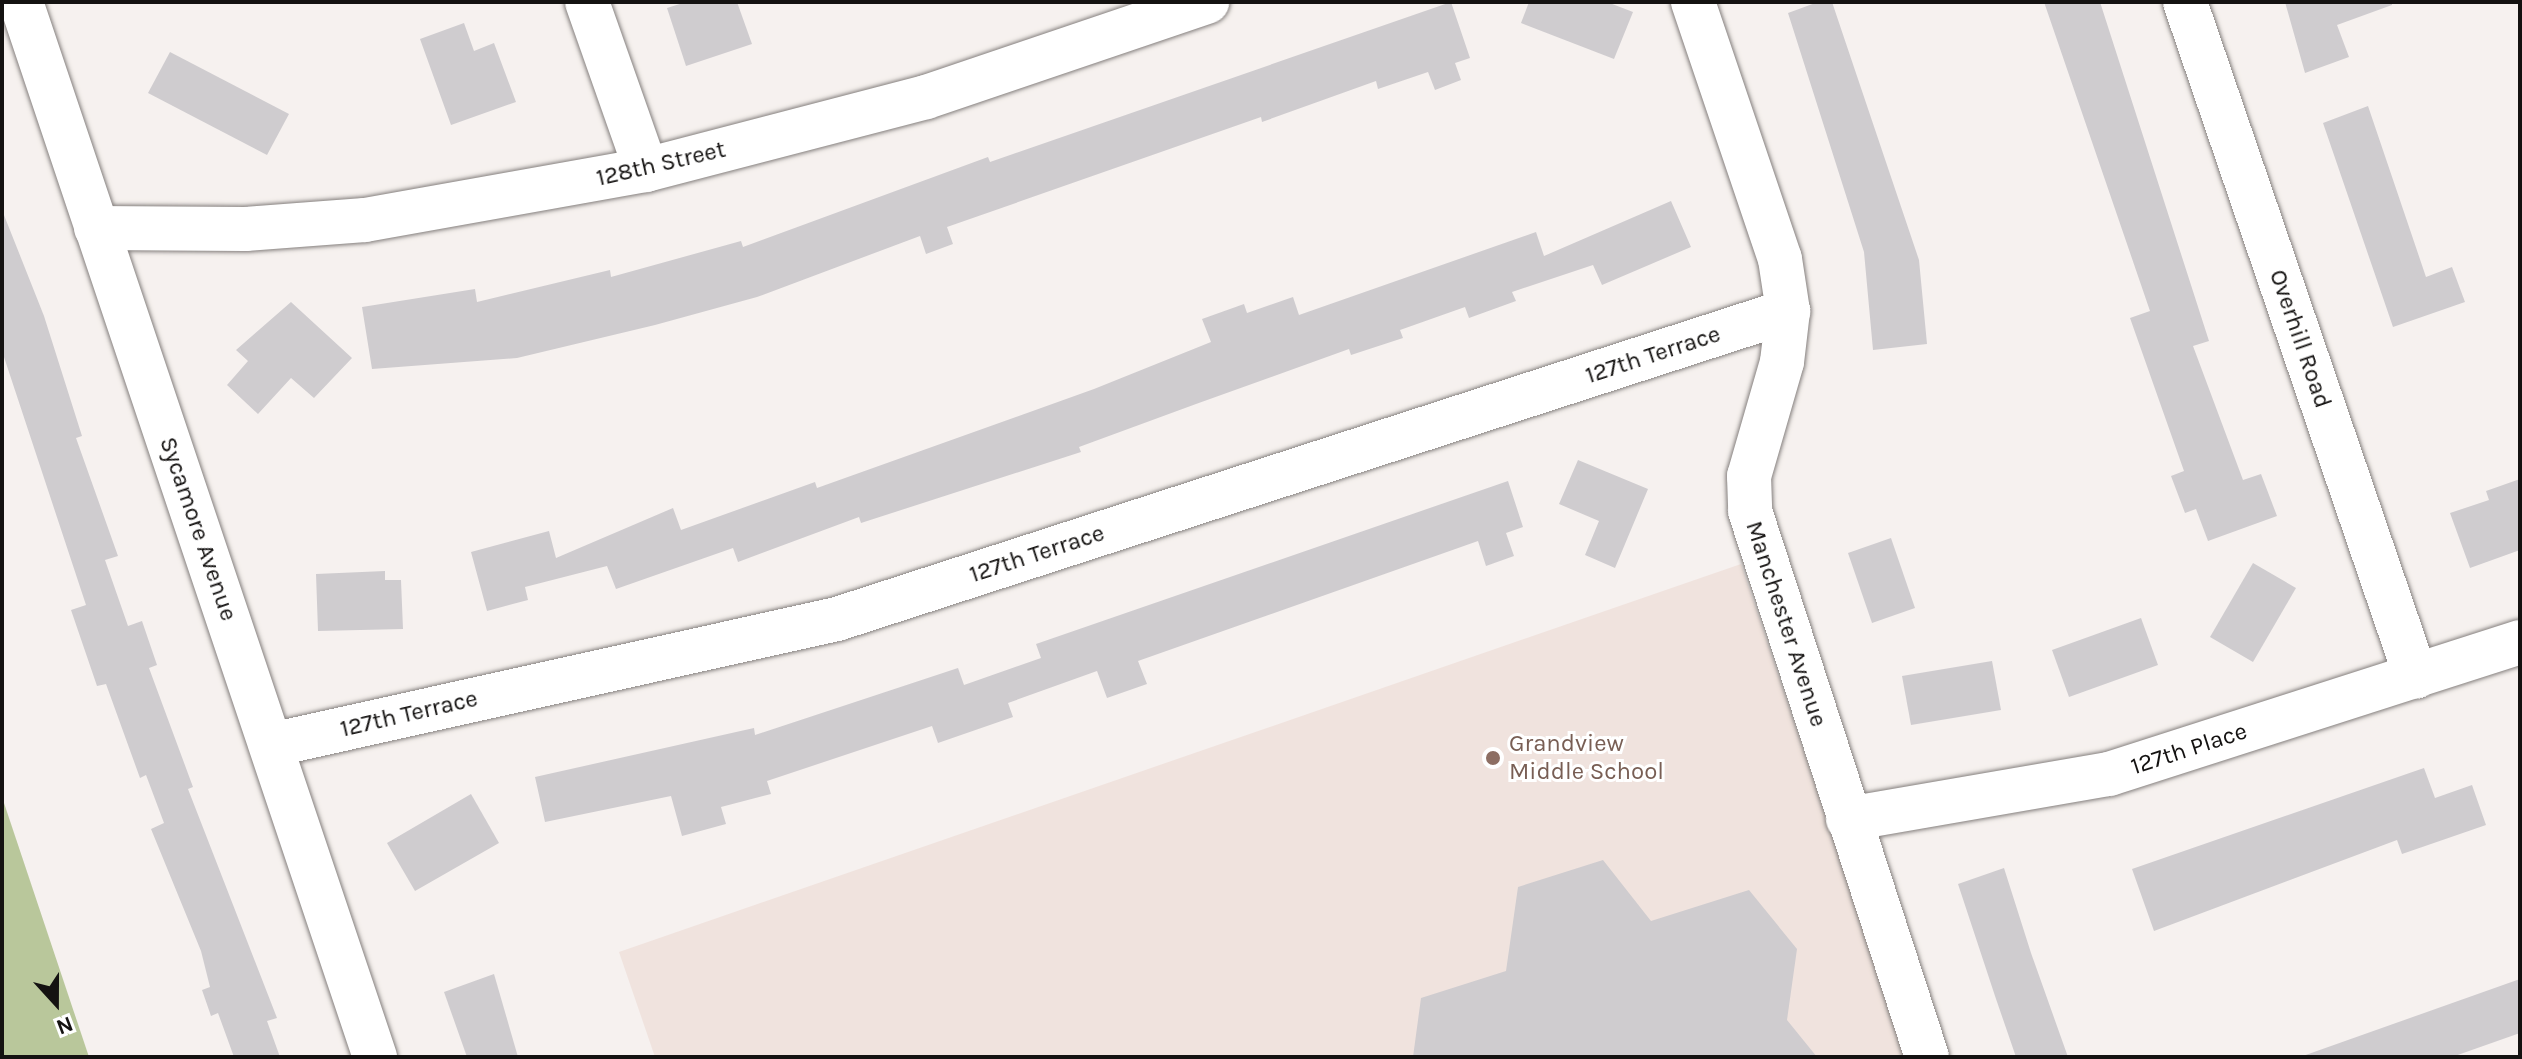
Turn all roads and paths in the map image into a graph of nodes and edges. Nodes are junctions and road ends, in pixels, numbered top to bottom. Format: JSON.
{"nodes":[{"id":1,"x":21,"y":2,"type":"edge"},
{"id":2,"x":587,"y":2,"type":"edge"},
{"id":3,"x":1207,"y":2,"type":"edge"},
{"id":4,"x":1693,"y":2,"type":"edge"},
{"id":5,"x":2185,"y":2,"type":"edge"},
{"id":6,"x":1126,"y":15,"type":"edge"},
{"id":7,"x":646,"y":170,"type":"junction"},
{"id":8,"x":96,"y":228,"type":"junction"},
{"id":9,"x":1788,"y":311,"type":"junction"},
{"id":10,"x":2520,"y":642,"type":"edge"},
{"id":11,"x":2416,"y":677,"type":"junction"},
{"id":12,"x":271,"y":745,"type":"junction"},
{"id":13,"x":1848,"y":819,"type":"junction"},
{"id":14,"x":375,"y":1057,"type":"edge"},
{"id":15,"x":1927,"y":1057,"type":"edge"}],
"edges":[{"from":1,"to":8,"type":"street","name":"Sycamore Avenue"},
{"from":2,"to":7,"type":"street"},
{"from":3,"to":6,"type":"street","name":"128th Street"},
{"from":4,"to":9,"type":"street","name":"Manchester Avenue"},
{"from":5,"to":11,"type":"street","name":"Overhill Road"},
{"from":6,"to":7,"type":"street","name":"128th Street"},
{"from":7,"to":8,"type":"street","name":"128th Street"},
{"from":8,"to":12,"type":"street","name":"Sycamore Avenue"},
{"from":9,"to":12,"type":"street","name":"127th Terrace"},
{"from":9,"to":13,"type":"street","name":"Manchester Avenue"},
{"from":10,"to":11,"type":"street","name":"127th Place"},
{"from":11,"to":13,"type":"street","name":"127th Place"},
{"from":12,"to":14,"type":"street","name":"Sycamore Avenue"},
{"from":13,"to":15,"type":"street","name":"Manchester Avenue"}]}
